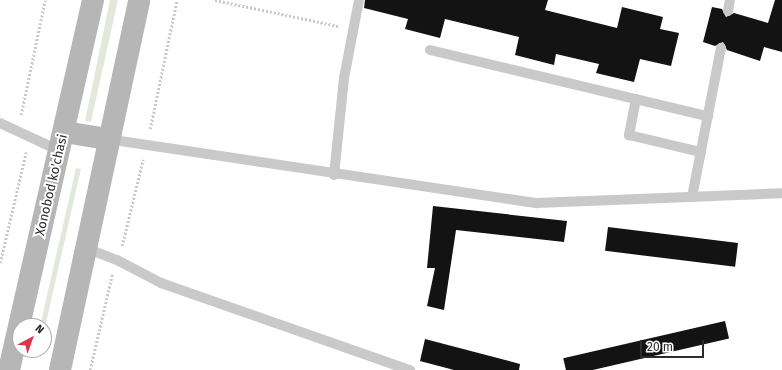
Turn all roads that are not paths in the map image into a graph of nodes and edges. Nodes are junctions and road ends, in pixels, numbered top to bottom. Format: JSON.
{"nodes":[{"id":1,"x":93,"y":0,"type":"edge"},
{"id":2,"x":139,"y":0,"type":"edge"},
{"id":3,"x":359,"y":0,"type":"edge"},
{"id":4,"x":730,"y":0,"type":"edge"},
{"id":5,"x":728,"y":11,"type":"dead end"},
{"id":6,"x":721,"y":48,"type":"dead end"},
{"id":7,"x":430,"y":50,"type":"dead end"},
{"id":8,"x":636,"y":99,"type":"junction"},
{"id":9,"x":708,"y":116,"type":"junction"},
{"id":10,"x":0,"y":123,"type":"edge"},
{"id":11,"x":107,"y":139,"type":"junction"},
{"id":12,"x":63,"y":142,"type":"junction"},
{"id":13,"x":701,"y":152,"type":"junction"},
{"id":14,"x":334,"y":175,"type":"junction"},
{"id":15,"x":782,"y":193,"type":"edge"},
{"id":16,"x":692,"y":197,"type":"junction"},
{"id":17,"x":88,"y":249,"type":"junction"},
{"id":18,"x":9,"y":370,"type":"edge"},
{"id":19,"x":60,"y":370,"type":"edge"},
{"id":20,"x":410,"y":370,"type":"edge"}],
"edges":[{"from":1,"to":12,"type":"street","name":"Xonobod ko'chasi"},
{"from":2,"to":11,"type":"street"},
{"from":3,"to":14,"type":"lane"},
{"from":4,"to":5,"type":"lane"},
{"from":6,"to":9,"type":"lane"},
{"from":7,"to":8,"type":"lane"},
{"from":8,"to":9,"type":"lane"},
{"from":8,"to":13,"type":"lane"},
{"from":9,"to":13,"type":"lane"},
{"from":10,"to":12,"type":"lane"},
{"from":11,"to":12,"type":"street"},
{"from":11,"to":14,"type":"lane"},
{"from":11,"to":17,"type":"street"},
{"from":12,"to":18,"type":"street","name":"Xonobod ko'chasi"},
{"from":13,"to":16,"type":"lane"},
{"from":14,"to":16,"type":"lane"},
{"from":15,"to":16,"type":"lane"},
{"from":17,"to":19,"type":"street"},
{"from":17,"to":20,"type":"lane"}]}
